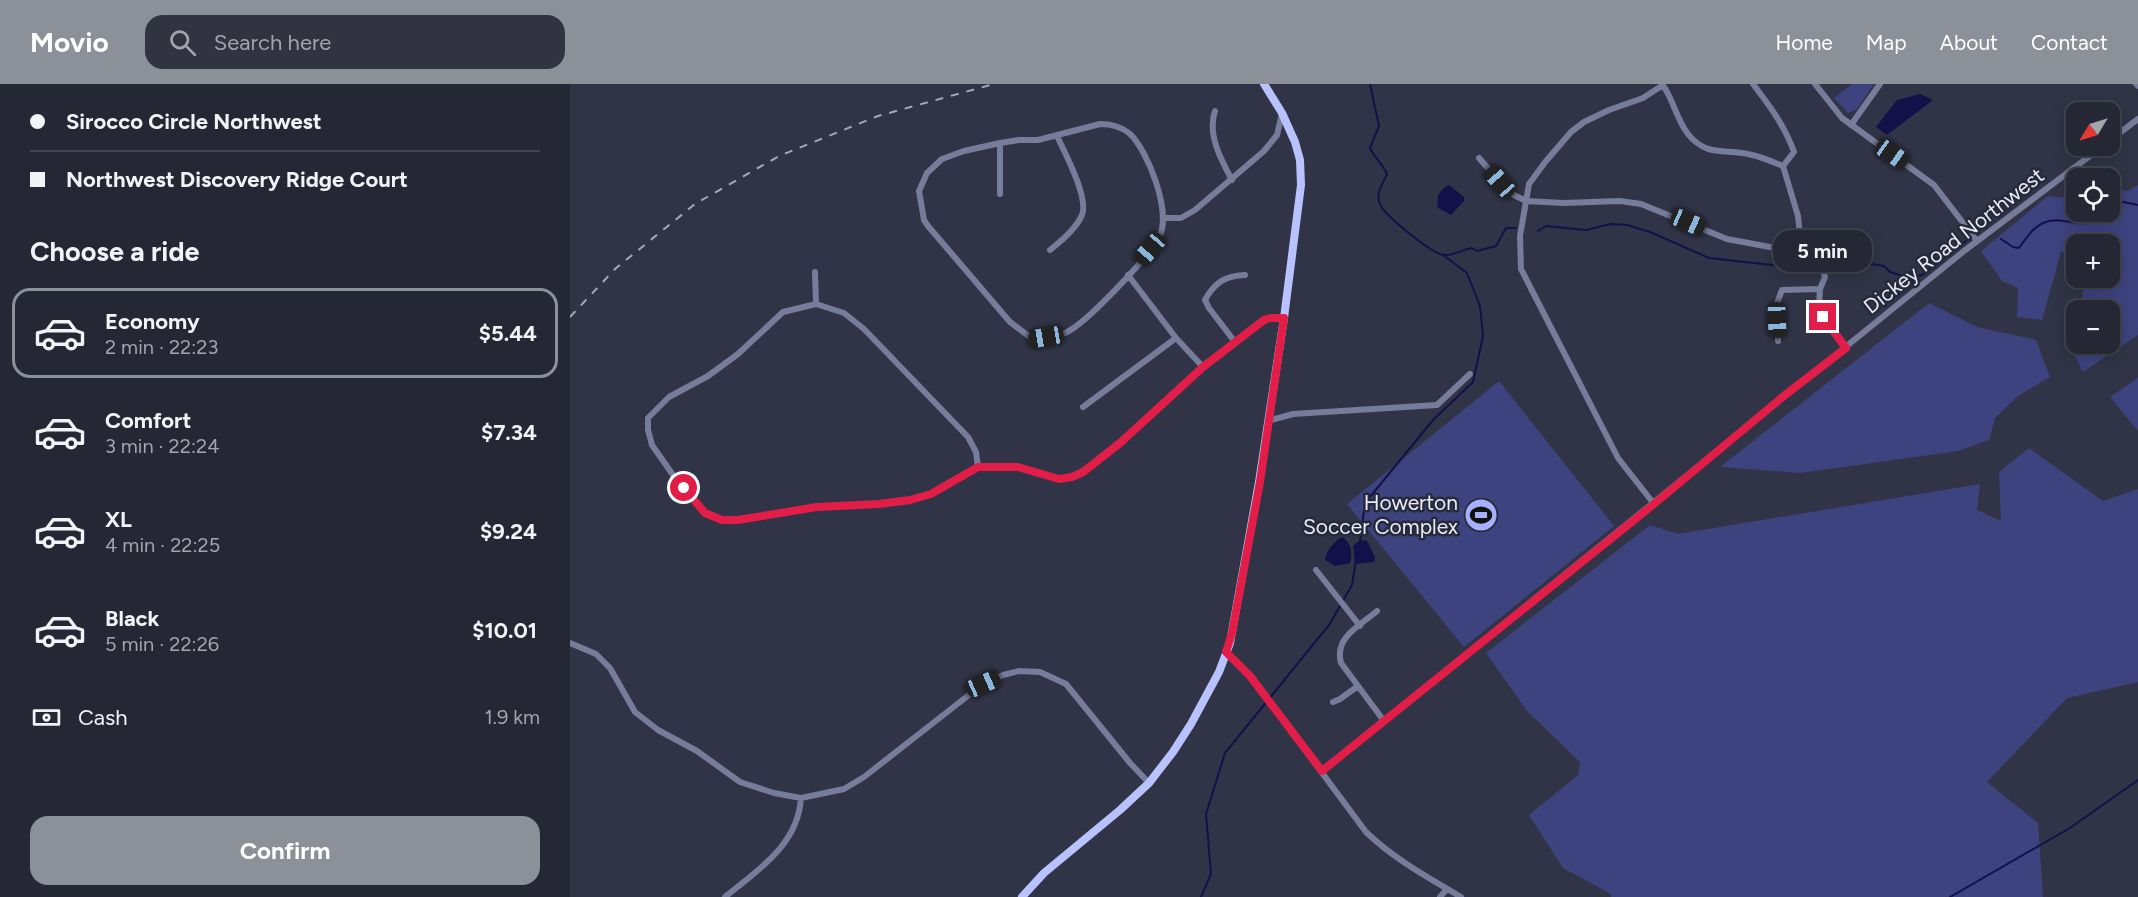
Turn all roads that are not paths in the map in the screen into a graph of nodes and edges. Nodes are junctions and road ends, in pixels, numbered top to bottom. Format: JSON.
{"nodes":[{"id":1,"x":1264,"y":84,"type":"edge"},
{"id":2,"x":1753,"y":84,"type":"edge"},
{"id":3,"x":1815,"y":84,"type":"edge"},
{"id":4,"x":1880,"y":84,"type":"edge"},
{"id":5,"x":1662,"y":85,"type":"edge"},
{"id":6,"x":1215,"y":111,"type":"dead end"},
{"id":7,"x":1282,"y":113,"type":"junction"},
{"id":8,"x":2138,"y":119,"type":"edge"},
{"id":9,"x":1851,"y":125,"type":"junction"},
{"id":10,"x":2120,"y":133,"type":"edge"},
{"id":11,"x":1057,"y":136,"type":"junction"},
{"id":12,"x":1000,"y":143,"type":"junction"},
{"id":13,"x":2090,"y":156,"type":"edge"},
{"id":14,"x":1479,"y":158,"type":"dead end"},
{"id":15,"x":1783,"y":166,"type":"junction"},
{"id":16,"x":1232,"y":180,"type":"junction"},
{"id":17,"x":1000,"y":194,"type":"dead end"},
{"id":18,"x":1526,"y":201,"type":"junction"},
{"id":19,"x":1164,"y":218,"type":"junction"},
{"id":20,"x":1977,"y":241,"type":"junction"},
{"id":21,"x":1803,"y":245,"type":"junction"},
{"id":22,"x":1050,"y":250,"type":"dead end"},
{"id":23,"x":814,"y":272,"type":"dead end"},
{"id":24,"x":1128,"y":275,"type":"junction"},
{"id":25,"x":1245,"y":275,"type":"dead end"},
{"id":26,"x":1820,"y":290,"type":"junction"},
{"id":27,"x":816,"y":304,"type":"junction"},
{"id":28,"x":1284,"y":318,"type":"junction"},
{"id":29,"x":1176,"y":338,"type":"junction"},
{"id":30,"x":1778,"y":341,"type":"dead end"},
{"id":31,"x":1235,"y":342,"type":"junction"},
{"id":32,"x":1846,"y":348,"type":"junction"},
{"id":33,"x":1203,"y":367,"type":"junction"},
{"id":34,"x":1470,"y":374,"type":"dead end"},
{"id":35,"x":1083,"y":407,"type":"dead end"},
{"id":36,"x":1268,"y":422,"type":"junction"},
{"id":37,"x":978,"y":467,"type":"junction"},
{"id":38,"x":1654,"y":504,"type":"junction"},
{"id":39,"x":1316,"y":570,"type":"dead end"},
{"id":40,"x":1377,"y":611,"type":"dead end"},
{"id":41,"x":1360,"y":626,"type":"junction"},
{"id":42,"x":570,"y":643,"type":"edge"},
{"id":43,"x":1226,"y":652,"type":"junction"},
{"id":44,"x":1359,"y":687,"type":"junction"},
{"id":45,"x":1333,"y":702,"type":"dead end"},
{"id":46,"x":1384,"y":721,"type":"junction"},
{"id":47,"x":1322,"y":771,"type":"junction"},
{"id":48,"x":1149,"y":783,"type":"junction"},
{"id":49,"x":801,"y":798,"type":"junction"},
{"id":50,"x":1447,"y":889,"type":"junction"},
{"id":51,"x":725,"y":897,"type":"edge"},
{"id":52,"x":1022,"y":897,"type":"edge"},
{"id":53,"x":1440,"y":897,"type":"edge"},
{"id":54,"x":1461,"y":897,"type":"edge"}],
"edges":[{"from":1,"to":7,"type":"main road"},
{"from":2,"to":15,"type":"street"},
{"from":3,"to":9,"type":"street"},
{"from":4,"to":9,"type":"street"},
{"from":5,"to":15,"type":"street"},
{"from":5,"to":18,"type":"street"},
{"from":6,"to":16,"type":"street"},
{"from":7,"to":16,"type":"street"},
{"from":7,"to":28,"type":"main road"},
{"from":8,"to":10,"type":"street"},
{"from":9,"to":20,"type":"street"},
{"from":11,"to":12,"type":"street"},
{"from":11,"to":19,"type":"street"},
{"from":11,"to":22,"type":"street"},
{"from":12,"to":17,"type":"street"},
{"from":12,"to":24,"type":"street"},
{"from":13,"to":20,"type":"street","name":"Dickey Road Northwest"},
{"from":14,"to":18,"type":"street"},
{"from":15,"to":21,"type":"street"},
{"from":16,"to":19,"type":"street"},
{"from":18,"to":21,"type":"street"},
{"from":18,"to":38,"type":"street"},
{"from":19,"to":24,"type":"street"},
{"from":20,"to":32,"type":"street","name":"Dickey Road Northwest"},
{"from":21,"to":26,"type":"street"},
{"from":23,"to":27,"type":"street"},
{"from":24,"to":29,"type":"street"},
{"from":25,"to":31,"type":"street"},
{"from":26,"to":30,"type":"street"},
{"from":26,"to":32,"type":"street"},
{"from":27,"to":37,"type":"street"},
{"from":27,"to":37,"type":"street"},
{"from":28,"to":31,"type":"street"},
{"from":28,"to":36,"type":"main road"},
{"from":29,"to":33,"type":"street"},
{"from":29,"to":35,"type":"street"},
{"from":31,"to":33,"type":"street"},
{"from":32,"to":38,"type":"street","name":"Dickey Road Northwest"},
{"from":33,"to":37,"type":"street"},
{"from":34,"to":36,"type":"street"},
{"from":36,"to":43,"type":"main road"},
{"from":38,"to":46,"type":"street","name":"Dickey Road Northwest"},
{"from":39,"to":41,"type":"street"},
{"from":40,"to":41,"type":"street"},
{"from":41,"to":44,"type":"street"},
{"from":42,"to":49,"type":"street"},
{"from":43,"to":47,"type":"street"},
{"from":43,"to":48,"type":"main road"},
{"from":44,"to":45,"type":"street"},
{"from":44,"to":46,"type":"street"},
{"from":46,"to":47,"type":"street","name":"Dickey Road Northwest"},
{"from":47,"to":50,"type":"street"},
{"from":48,"to":49,"type":"street"},
{"from":48,"to":52,"type":"main road"},
{"from":49,"to":51,"type":"street"},
{"from":50,"to":53,"type":"street"},
{"from":50,"to":54,"type":"street"}]}
